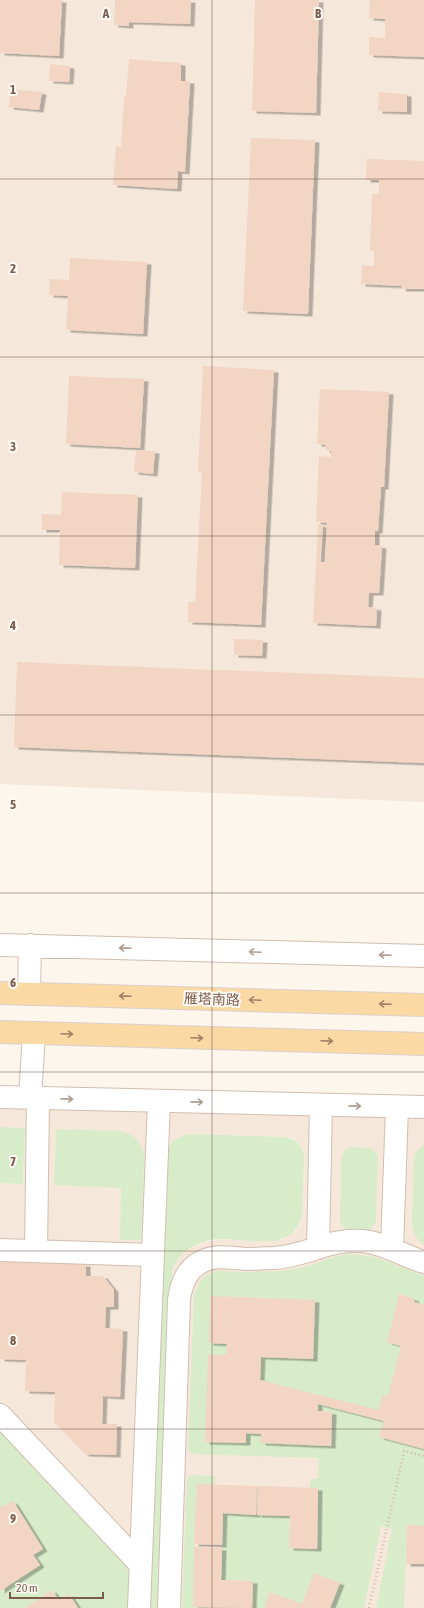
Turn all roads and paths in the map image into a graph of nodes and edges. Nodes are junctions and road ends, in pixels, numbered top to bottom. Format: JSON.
{"nodes":[{"id":1,"x":0,"y":945,"type":"edge"},
{"id":2,"x":30,"y":945,"type":"junction"},
{"id":3,"x":424,"y":956,"type":"edge"},
{"id":4,"x":0,"y":993,"type":"edge"},
{"id":5,"x":29,"y":994,"type":"junction"},
{"id":6,"x":424,"y":1005,"type":"edge"},
{"id":7,"x":0,"y":1032,"type":"edge"},
{"id":8,"x":34,"y":1033,"type":"junction"},
{"id":9,"x":424,"y":1044,"type":"edge"},
{"id":10,"x":0,"y":1097,"type":"edge"},
{"id":11,"x":34,"y":1098,"type":"junction"},
{"id":12,"x":159,"y":1101,"type":"junction"},
{"id":13,"x":321,"y":1105,"type":"junction"},
{"id":14,"x":397,"y":1107,"type":"junction"},
{"id":15,"x":424,"y":1107,"type":"edge"},
{"id":16,"x":318,"y":1248,"type":"junction"},
{"id":17,"x":392,"y":1249,"type":"junction"},
{"id":18,"x":0,"y":1250,"type":"edge"},
{"id":19,"x":36,"y":1251,"type":"junction"},
{"id":20,"x":152,"y":1255,"type":"junction"},
{"id":21,"x":424,"y":1262,"type":"edge"},
{"id":22,"x":0,"y":1415,"type":"edge"},
{"id":23,"x":424,"y":1456,"type":"edge"},
{"id":24,"x":140,"y":1564,"type":"junction"},
{"id":25,"x":139,"y":1608,"type":"edge"},
{"id":26,"x":169,"y":1608,"type":"edge"},
{"id":27,"x":369,"y":1608,"type":"edge"}],
"edges":[{"from":1,"to":2,"type":"street"},
{"from":3,"to":2,"type":"street","one_way":true},
{"from":2,"to":5,"type":"street"},
{"from":4,"to":5,"type":"main road","name":"雁塔南路"},
{"from":6,"to":5,"type":"main road","name":"雁塔南路","one_way":true},
{"from":7,"to":8,"type":"main road"},
{"from":8,"to":9,"type":"main road","one_way":true},
{"from":8,"to":11,"type":"street"},
{"from":10,"to":11,"type":"street"},
{"from":11,"to":12,"type":"street","one_way":true},
{"from":11,"to":19,"type":"street"},
{"from":12,"to":13,"type":"street","one_way":true},
{"from":12,"to":20,"type":"street"},
{"from":13,"to":14,"type":"street","one_way":true},
{"from":13,"to":16,"type":"street"},
{"from":14,"to":15,"type":"street"},
{"from":14,"to":17,"type":"street"},
{"from":16,"to":17,"type":"street"},
{"from":16,"to":26,"type":"street"},
{"from":17,"to":21,"type":"street"},
{"from":18,"to":19,"type":"street"},
{"from":19,"to":20,"type":"street"},
{"from":20,"to":24,"type":"street"},
{"from":22,"to":24,"type":"street"},
{"from":23,"to":27,"type":"path"},
{"from":24,"to":25,"type":"street"}]}
